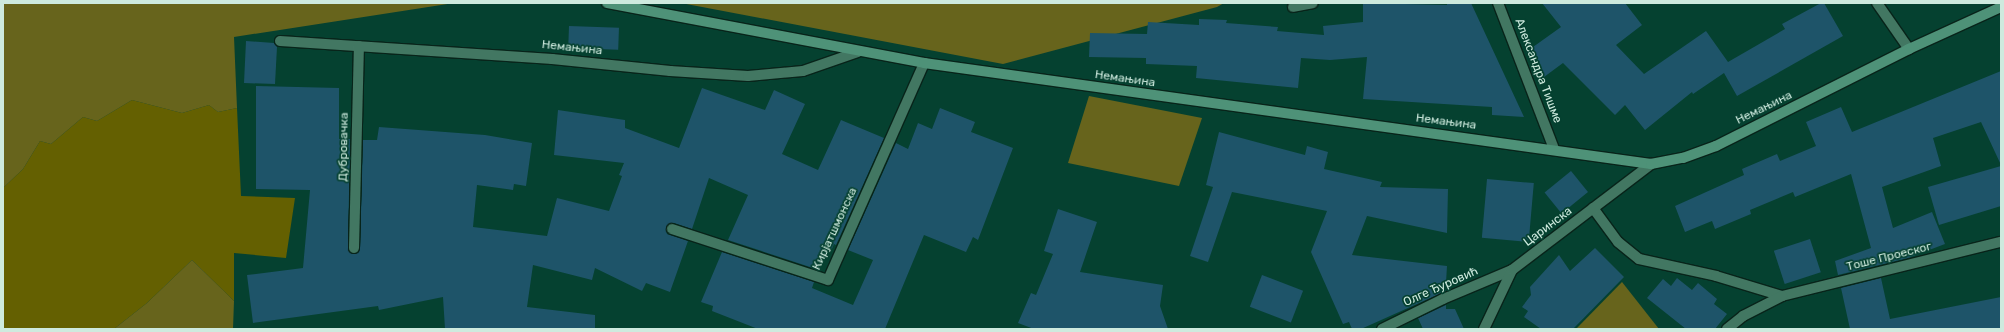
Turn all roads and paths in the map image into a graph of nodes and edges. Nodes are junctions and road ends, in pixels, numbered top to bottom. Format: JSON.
{"nodes":[{"id":1,"x":607,"y":3,"type":"edge"},
{"id":2,"x":1313,"y":3,"type":"edge"},
{"id":3,"x":1877,"y":3,"type":"edge"},
{"id":4,"x":1502,"y":5,"type":"edge"},
{"id":5,"x":1293,"y":7,"type":"dead end"},
{"id":6,"x":2001,"y":7,"type":"edge"},
{"id":7,"x":280,"y":40,"type":"dead end"},
{"id":8,"x":359,"y":46,"type":"junction"},
{"id":9,"x":1909,"y":49,"type":"junction"},
{"id":10,"x":858,"y":52,"type":"junction"},
{"id":11,"x":924,"y":63,"type":"junction"},
{"id":12,"x":1554,"y":149,"type":"junction"},
{"id":13,"x":1651,"y":164,"type":"junction"},
{"id":14,"x":1594,"y":208,"type":"junction"},
{"id":15,"x":672,"y":229,"type":"dead end"},
{"id":16,"x":2001,"y":242,"type":"edge"},
{"id":17,"x":354,"y":248,"type":"dead end"},
{"id":18,"x":1512,"y":270,"type":"junction"},
{"id":19,"x":1782,"y":296,"type":"junction"},
{"id":20,"x":1382,"y":329,"type":"edge"},
{"id":21,"x":1484,"y":329,"type":"edge"},
{"id":22,"x":1727,"y":329,"type":"edge"}],
"edges":[{"from":1,"to":10,"type":"main road","name":"Немањина"},
{"from":2,"to":5,"type":"street"},
{"from":3,"to":9,"type":"street"},
{"from":4,"to":12,"type":"street","name":"Александра Тишме"},
{"from":6,"to":9,"type":"main road","name":"Немањина"},
{"from":7,"to":8,"type":"street","name":"Немањина"},
{"from":8,"to":10,"type":"street","name":"Немањина"},
{"from":8,"to":17,"type":"street","name":"Дубровачка"},
{"from":9,"to":13,"type":"main road","name":"Немањина"},
{"from":10,"to":11,"type":"main road","name":"Немањина"},
{"from":11,"to":12,"type":"main road","name":"Немањина"},
{"from":11,"to":15,"type":"street","name":"Кирјатшмонска"},
{"from":12,"to":13,"type":"main road","name":"Немањина"},
{"from":13,"to":14,"type":"street","name":"Царинска"},
{"from":14,"to":18,"type":"street","name":"Царинска"},
{"from":14,"to":19,"type":"street"},
{"from":16,"to":19,"type":"street","name":"Тоше Проеског"},
{"from":18,"to":20,"type":"street","name":"Олге Ђуровић"},
{"from":18,"to":21,"type":"street","name":"Царинска"},
{"from":19,"to":22,"type":"street","name":"Тоше Проеског"}]}
